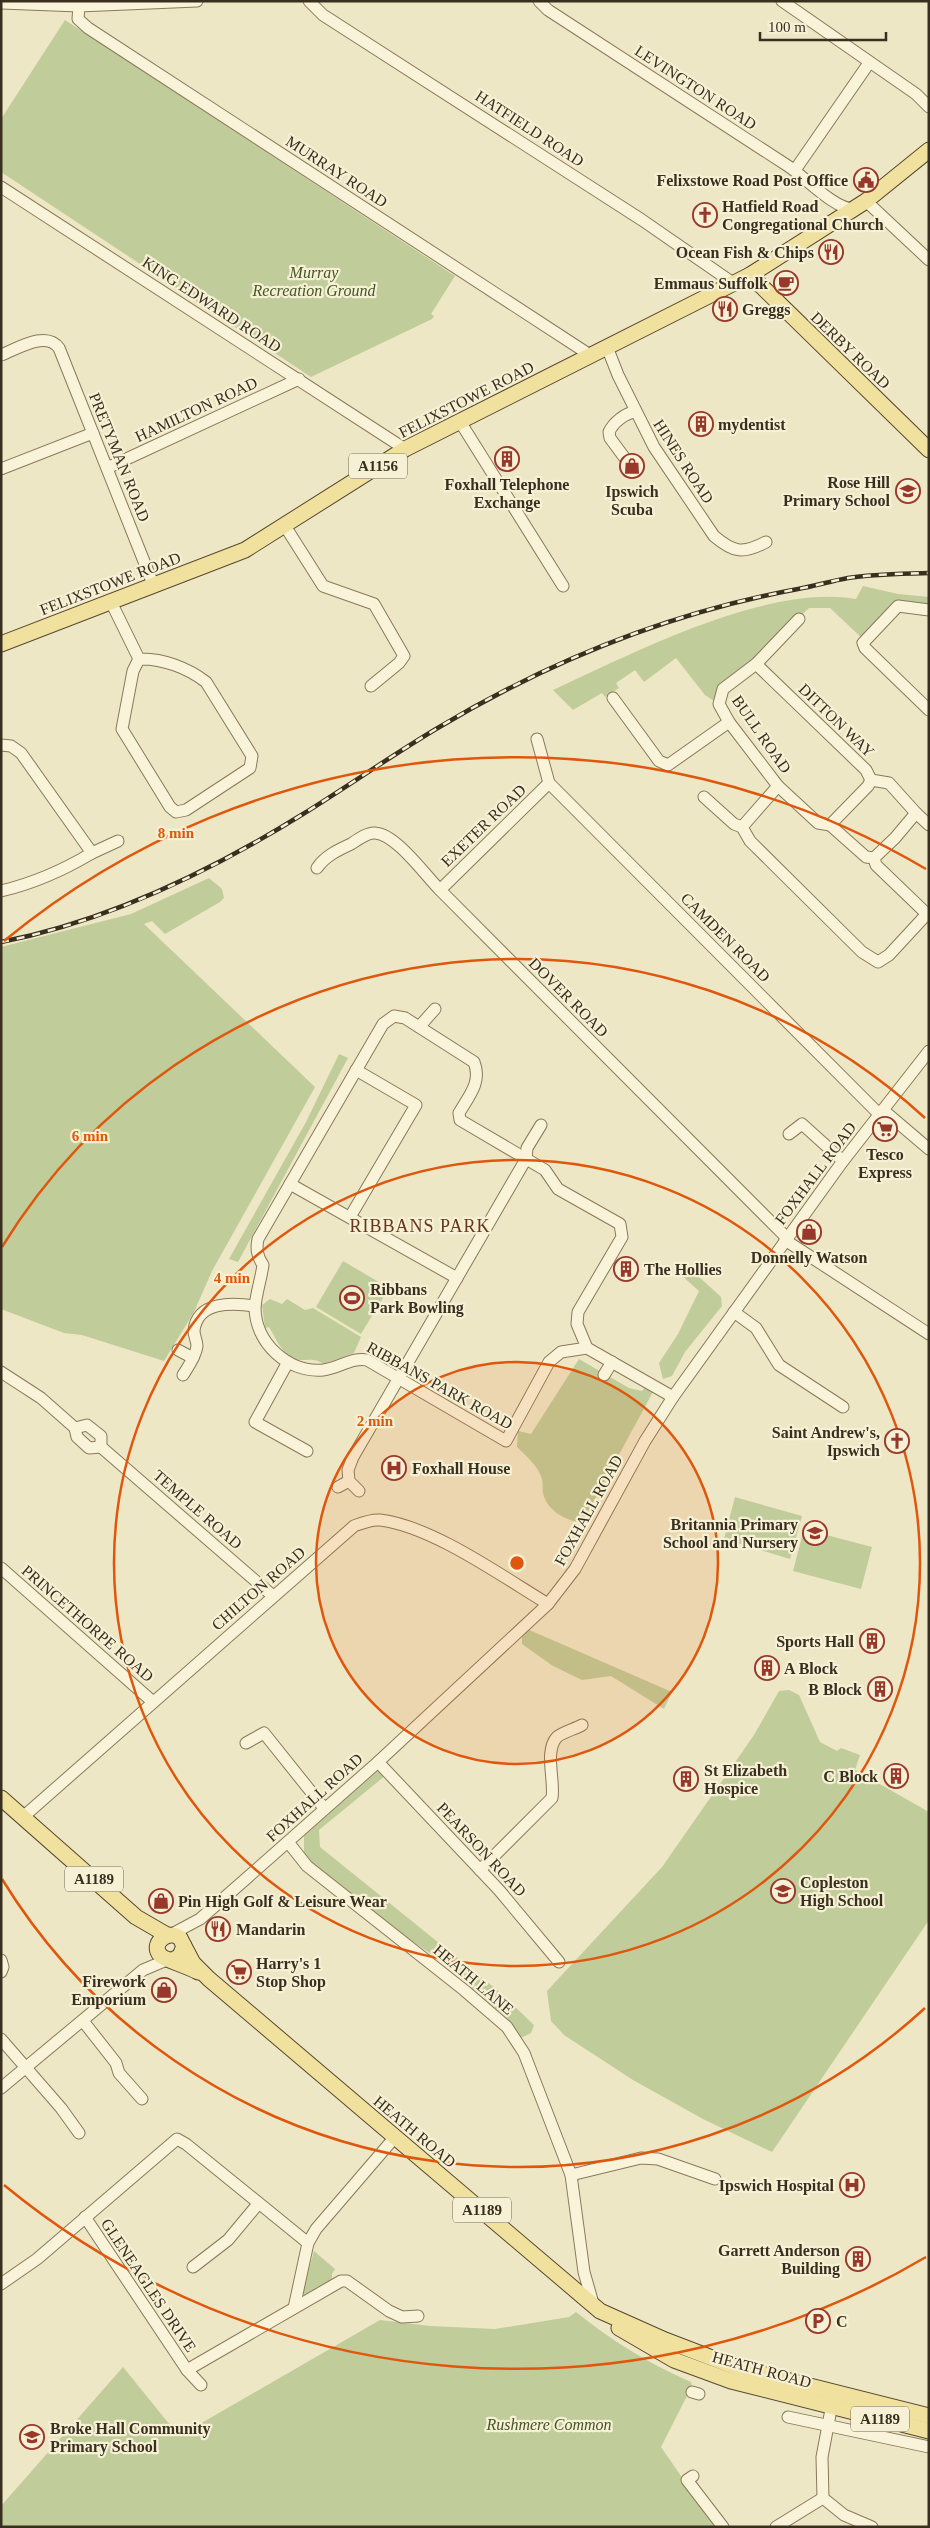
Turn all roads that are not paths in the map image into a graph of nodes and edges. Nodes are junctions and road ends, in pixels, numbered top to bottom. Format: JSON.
{"nodes":[{"id":1,"x":197,"y":1,"type":"edge"},
{"id":2,"x":309,"y":1,"type":"edge"},
{"id":3,"x":539,"y":1,"type":"edge"},
{"id":4,"x":782,"y":1,"type":"edge"},
{"id":5,"x":18,"y":2,"type":"edge"},
{"id":6,"x":1,"y":3,"type":"edge"},
{"id":7,"x":79,"y":6,"type":"junction"},
{"id":8,"x":870,"y":63,"type":"junction"},
{"id":9,"x":929,"y":107,"type":"edge"},
{"id":10,"x":929,"y":150,"type":"edge"},
{"id":11,"x":795,"y":170,"type":"junction"},
{"id":12,"x":1,"y":187,"type":"edge"},
{"id":13,"x":866,"y":201,"type":"junction"},
{"id":14,"x":848,"y":214,"type":"junction"},
{"id":15,"x":929,"y":260,"type":"edge"},
{"id":16,"x":750,"y":275,"type":"junction"},
{"id":17,"x":734,"y":283,"type":"junction"},
{"id":18,"x":607,"y":348,"type":"junction"},
{"id":19,"x":1,"y":355,"type":"edge"},
{"id":20,"x":590,"y":355,"type":"junction"},
{"id":21,"x":299,"y":379,"type":"junction"},
{"id":22,"x":635,"y":412,"type":"junction"},
{"id":23,"x":458,"y":420,"type":"junction"},
{"id":24,"x":92,"y":433,"type":"junction"},
{"id":25,"x":405,"y":449,"type":"junction"},
{"id":26,"x":929,"y":450,"type":"edge"},
{"id":27,"x":624,"y":457,"type":"dead end"},
{"id":28,"x":107,"y":468,"type":"junction"},
{"id":29,"x":1,"y":470,"type":"edge"},
{"id":30,"x":286,"y":526,"type":"junction"},
{"id":31,"x":766,"y":542,"type":"dead end"},
{"id":32,"x":153,"y":584,"type":"junction"},
{"id":33,"x":563,"y":586,"type":"dead end"},
{"id":34,"x":110,"y":600,"type":"junction"},
{"id":35,"x":929,"y":610,"type":"edge"},
{"id":36,"x":799,"y":619,"type":"dead end"},
{"id":37,"x":1,"y":644,"type":"edge"},
{"id":38,"x":140,"y":659,"type":"junction"},
{"id":39,"x":756,"y":664,"type":"junction"},
{"id":40,"x":371,"y":686,"type":"dead end"},
{"id":41,"x":613,"y":698,"type":"dead end"},
{"id":42,"x":929,"y":710,"type":"edge"},
{"id":43,"x":729,"y":722,"type":"junction"},
{"id":44,"x":538,"y":739,"type":"dead end"},
{"id":45,"x":1,"y":745,"type":"edge"},
{"id":46,"x":871,"y":780,"type":"junction"},
{"id":47,"x":549,"y":783,"type":"junction"},
{"id":48,"x":778,"y":786,"type":"junction"},
{"id":49,"x":704,"y":797,"type":"dead end"},
{"id":50,"x":916,"y":813,"type":"junction"},
{"id":51,"x":830,"y":825,"type":"junction"},
{"id":52,"x":929,"y":825,"type":"edge"},
{"id":53,"x":742,"y":827,"type":"junction"},
{"id":54,"x":118,"y":841,"type":"dead end"},
{"id":55,"x":92,"y":853,"type":"junction"},
{"id":56,"x":874,"y":858,"type":"junction"},
{"id":57,"x":317,"y":868,"type":"dead end"},
{"id":58,"x":440,"y":890,"type":"junction"},
{"id":59,"x":1,"y":891,"type":"edge"},
{"id":60,"x":927,"y":915,"type":"edge"},
{"id":61,"x":436,"y":1010,"type":"dead end"},
{"id":62,"x":419,"y":1028,"type":"junction"},
{"id":63,"x":929,"y":1051,"type":"edge"},
{"id":64,"x":356,"y":1070,"type":"junction"},
{"id":65,"x":881,"y":1112,"type":"junction"},
{"id":66,"x":541,"y":1125,"type":"dead end"},
{"id":67,"x":789,"y":1134,"type":"dead end"},
{"id":68,"x":929,"y":1149,"type":"edge"},
{"id":69,"x":526,"y":1158,"type":"junction"},
{"id":70,"x":843,"y":1160,"type":"junction"},
{"id":71,"x":290,"y":1184,"type":"junction"},
{"id":72,"x":350,"y":1217,"type":"junction"},
{"id":73,"x":786,"y":1239,"type":"junction"},
{"id":74,"x":457,"y":1278,"type":"junction"},
{"id":75,"x":255,"y":1306,"type":"junction"},
{"id":76,"x":734,"y":1312,"type":"junction"},
{"id":77,"x":929,"y":1334,"type":"edge"},
{"id":78,"x":587,"y":1348,"type":"junction"},
{"id":79,"x":178,"y":1350,"type":"dead end"},
{"id":80,"x":193,"y":1358,"type":"junction"},
{"id":81,"x":288,"y":1362,"type":"junction"},
{"id":82,"x":612,"y":1362,"type":"junction"},
{"id":83,"x":1,"y":1372,"type":"edge"},
{"id":84,"x":184,"y":1375,"type":"dead end"},
{"id":85,"x":604,"y":1375,"type":"dead end"},
{"id":86,"x":400,"y":1380,"type":"junction"},
{"id":87,"x":673,"y":1396,"type":"junction"},
{"id":88,"x":842,"y":1406,"type":"dead end"},
{"id":89,"x":76,"y":1428,"type":"junction"},
{"id":90,"x":101,"y":1447,"type":"junction"},
{"id":91,"x":308,"y":1451,"type":"dead end"},
{"id":92,"x":349,"y":1481,"type":"junction"},
{"id":93,"x":338,"y":1487,"type":"dead end"},
{"id":94,"x":359,"y":1491,"type":"dead end"},
{"id":95,"x":1,"y":1568,"type":"edge"},
{"id":96,"x":273,"y":1596,"type":"junction"},
{"id":97,"x":548,"y":1604,"type":"junction"},
{"id":98,"x":153,"y":1702,"type":"junction"},
{"id":99,"x":582,"y":1726,"type":"dead end"},
{"id":100,"x":246,"y":1743,"type":"dead end"},
{"id":101,"x":378,"y":1762,"type":"junction"},
{"id":102,"x":1,"y":1798,"type":"edge"},
{"id":103,"x":324,"y":1808,"type":"junction"},
{"id":104,"x":23,"y":1817,"type":"junction"},
{"id":105,"x":288,"y":1842,"type":"junction"},
{"id":106,"x":480,"y":1870,"type":"junction"},
{"id":107,"x":136,"y":1917,"type":"junction"},
{"id":108,"x":177,"y":1940,"type":"junction"},
{"id":109,"x":164,"y":1954,"type":"junction"},
{"id":110,"x":1,"y":1960,"type":"edge"},
{"id":111,"x":559,"y":1962,"type":"dead end"},
{"id":112,"x":1,"y":1972,"type":"edge"},
{"id":113,"x":209,"y":1979,"type":"junction"},
{"id":114,"x":83,"y":2021,"type":"junction"},
{"id":115,"x":1,"y":2039,"type":"edge"},
{"id":116,"x":27,"y":2068,"type":"junction"},
{"id":117,"x":1,"y":2088,"type":"edge"},
{"id":118,"x":142,"y":2099,"type":"dead end"},
{"id":119,"x":79,"y":2134,"type":"dead end"},
{"id":120,"x":395,"y":2137,"type":"junction"},
{"id":121,"x":571,"y":2176,"type":"junction"},
{"id":122,"x":715,"y":2179,"type":"dead end"},
{"id":123,"x":258,"y":2204,"type":"junction"},
{"id":124,"x":84,"y":2217,"type":"junction"},
{"id":125,"x":308,"y":2243,"type":"junction"},
{"id":126,"x":193,"y":2267,"type":"dead end"},
{"id":127,"x":584,"y":2272,"type":"junction"},
{"id":128,"x":1,"y":2284,"type":"edge"},
{"id":129,"x":568,"y":2285,"type":"junction"},
{"id":130,"x":294,"y":2308,"type":"junction"},
{"id":131,"x":597,"y":2309,"type":"junction"},
{"id":132,"x":418,"y":2316,"type":"dead end"},
{"id":133,"x":188,"y":2370,"type":"junction"},
{"id":134,"x":201,"y":2385,"type":"dead end"},
{"id":135,"x":833,"y":2400,"type":"junction"},
{"id":136,"x":929,"y":2416,"type":"edge"},
{"id":137,"x":788,"y":2417,"type":"dead end"},
{"id":138,"x":827,"y":2427,"type":"junction"},
{"id":139,"x":929,"y":2431,"type":"edge"},
{"id":140,"x":929,"y":2447,"type":"edge"},
{"id":141,"x":693,"y":2476,"type":"dead end"},
{"id":142,"x":823,"y":2498,"type":"junction"},
{"id":143,"x":723,"y":2527,"type":"edge"},
{"id":144,"x":776,"y":2527,"type":"edge"},
{"id":145,"x":872,"y":2527,"type":"edge"}],
"edges":[{"from":1,"to":7,"type":"street"},
{"from":2,"to":17,"type":"street","name":"HATFIELD ROAD"},
{"from":3,"to":11,"type":"street","name":"LEVINGTON ROAD"},
{"from":4,"to":8,"type":"street"},
{"from":5,"to":6,"type":"street"},
{"from":5,"to":7,"type":"street"},
{"from":7,"to":20,"type":"street","name":"MURRAY ROAD"},
{"from":8,"to":9,"type":"street"},
{"from":8,"to":11,"type":"street"},
{"from":10,"to":13,"type":"main road","name":"FELIXSTOWE ROAD","number":"A1156"},
{"from":11,"to":14,"type":"street","name":"LEVINGTON ROAD"},
{"from":12,"to":21,"type":"street","name":"KING EDWARD ROAD"},
{"from":13,"to":14,"type":"main road","name":"FELIXSTOWE ROAD","number":"A1156"},
{"from":13,"to":15,"type":"street"},
{"from":14,"to":16,"type":"main road","name":"FELIXSTOWE ROAD","number":"A1156"},
{"from":16,"to":17,"type":"main road","name":"FELIXSTOWE ROAD","number":"A1156"},
{"from":16,"to":26,"type":"main road","name":"DERBY ROAD"},
{"from":17,"to":18,"type":"main road","name":"FELIXSTOWE ROAD","number":"A1156"},
{"from":18,"to":20,"type":"main road","name":"FELIXSTOWE ROAD","number":"A1156"},
{"from":18,"to":22,"type":"street","name":"HINES ROAD"},
{"from":19,"to":24,"type":"street","name":"PRETYMAN ROAD"},
{"from":20,"to":23,"type":"main road","name":"FELIXSTOWE ROAD","number":"A1156"},
{"from":21,"to":25,"type":"street","name":"KING EDWARD ROAD"},
{"from":21,"to":28,"type":"street","name":"HAMILTON ROAD"},
{"from":22,"to":27,"type":"street"},
{"from":22,"to":31,"type":"street","name":"HINES ROAD"},
{"from":23,"to":25,"type":"main road","name":"FELIXSTOWE ROAD","number":"A1156"},
{"from":23,"to":33,"type":"street"},
{"from":24,"to":28,"type":"street","name":"PRETYMAN ROAD"},
{"from":24,"to":29,"type":"street"},
{"from":25,"to":30,"type":"main road","name":"FELIXSTOWE ROAD","number":"A1156"},
{"from":28,"to":32,"type":"street","name":"PRETYMAN ROAD"},
{"from":30,"to":32,"type":"main road","name":"FELIXSTOWE ROAD","number":"A1156"},
{"from":30,"to":40,"type":"street"},
{"from":32,"to":34,"type":"main road","name":"FELIXSTOWE ROAD","number":"A1156"},
{"from":34,"to":37,"type":"main road","name":"FELIXSTOWE ROAD","number":"A1156"},
{"from":34,"to":38,"type":"street"},
{"from":35,"to":42,"type":"street"},
{"from":36,"to":39,"type":"street","name":"BULL ROAD"},
{"from":38,"to":38,"type":"street"},
{"from":39,"to":43,"type":"street","name":"BULL ROAD"},
{"from":39,"to":46,"type":"street","name":"DITTON WAY"},
{"from":41,"to":43,"type":"street"},
{"from":43,"to":48,"type":"street","name":"BULL ROAD"},
{"from":44,"to":47,"type":"street"},
{"from":45,"to":55,"type":"street"},
{"from":46,"to":50,"type":"street"},
{"from":46,"to":51,"type":"street","name":"DITTON WAY"},
{"from":47,"to":58,"type":"street","name":"EXETER ROAD"},
{"from":47,"to":65,"type":"street","name":"CAMDEN ROAD"},
{"from":48,"to":51,"type":"street"},
{"from":48,"to":53,"type":"street","name":"BULL ROAD"},
{"from":49,"to":53,"type":"street"},
{"from":50,"to":52,"type":"street"},
{"from":50,"to":56,"type":"street"},
{"from":51,"to":56,"type":"street"},
{"from":53,"to":60,"type":"street"},
{"from":54,"to":55,"type":"street"},
{"from":55,"to":59,"type":"street"},
{"from":56,"to":60,"type":"street"},
{"from":57,"to":58,"type":"street","name":"DOVER ROAD"},
{"from":58,"to":73,"type":"street","name":"DOVER ROAD"},
{"from":61,"to":62,"type":"street"},
{"from":62,"to":64,"type":"street","name":"RIBBANS PARK ROAD"},
{"from":62,"to":69,"type":"street","name":"RIBBANS PARK ROAD"},
{"from":63,"to":65,"type":"street","name":"FOXHALL ROAD"},
{"from":64,"to":71,"type":"street","name":"RIBBANS PARK ROAD"},
{"from":64,"to":72,"type":"street"},
{"from":65,"to":68,"type":"street","name":"CAMDEN ROAD"},
{"from":65,"to":70,"type":"street","name":"FOXHALL ROAD"},
{"from":66,"to":69,"type":"street"},
{"from":67,"to":70,"type":"street"},
{"from":69,"to":74,"type":"street"},
{"from":69,"to":78,"type":"street","name":"RIBBANS PARK ROAD"},
{"from":70,"to":73,"type":"street","name":"FOXHALL ROAD"},
{"from":71,"to":72,"type":"street"},
{"from":71,"to":75,"type":"street","name":"RIBBANS PARK ROAD"},
{"from":72,"to":74,"type":"street"},
{"from":73,"to":76,"type":"street","name":"FOXHALL ROAD"},
{"from":73,"to":77,"type":"street","name":"DOVER ROAD"},
{"from":74,"to":86,"type":"street"},
{"from":75,"to":80,"type":"street"},
{"from":75,"to":81,"type":"street","name":"RIBBANS PARK ROAD"},
{"from":76,"to":87,"type":"street","name":"FOXHALL ROAD"},
{"from":76,"to":88,"type":"street"},
{"from":78,"to":82,"type":"street"},
{"from":78,"to":86,"type":"street","name":"RIBBANS PARK ROAD"},
{"from":79,"to":80,"type":"street"},
{"from":80,"to":84,"type":"street"},
{"from":81,"to":86,"type":"street","name":"RIBBANS PARK ROAD"},
{"from":81,"to":91,"type":"street"},
{"from":82,"to":85,"type":"street"},
{"from":82,"to":87,"type":"street"},
{"from":83,"to":89,"type":"street","name":"TEMPLE ROAD"},
{"from":86,"to":92,"type":"street"},
{"from":87,"to":97,"type":"street","name":"FOXHALL ROAD"},
{"from":89,"to":90,"type":"street","name":"TEMPLE ROAD"},
{"from":89,"to":90,"type":"street","name":"TEMPLE ROAD"},
{"from":90,"to":96,"type":"street","name":"TEMPLE ROAD"},
{"from":92,"to":93,"type":"street"},
{"from":92,"to":94,"type":"street"},
{"from":95,"to":98,"type":"street","name":"PRINCETHORPE ROAD"},
{"from":96,"to":97,"type":"street","name":"CHILTON ROAD"},
{"from":96,"to":98,"type":"street","name":"CHILTON ROAD"},
{"from":97,"to":101,"type":"street","name":"FOXHALL ROAD"},
{"from":98,"to":104,"type":"street","name":"CHILTON ROAD"},
{"from":99,"to":106,"type":"street"},
{"from":100,"to":103,"type":"street"},
{"from":101,"to":103,"type":"street","name":"FOXHALL ROAD"},
{"from":101,"to":106,"type":"street","name":"PEARSON ROAD"},
{"from":102,"to":104,"type":"main road","number":"A1189"},
{"from":103,"to":105,"type":"street","name":"FOXHALL ROAD"},
{"from":104,"to":107,"type":"main road","number":"A1189"},
{"from":105,"to":108,"type":"street","name":"FOXHALL ROAD"},
{"from":105,"to":121,"type":"street","name":"HEATH LANE"},
{"from":106,"to":111,"type":"street","name":"PEARSON ROAD"},
{"from":107,"to":108,"type":"main road","number":"A1189"},
{"from":107,"to":109,"type":"main road","number":"A1189"},
{"from":108,"to":109,"type":"main road"},
{"from":108,"to":109,"type":"main road"},
{"from":108,"to":113,"type":"main road","name":"HEATH ROAD"},
{"from":109,"to":113,"type":"main road","name":"HEATH ROAD","number":"A1189"},
{"from":109,"to":114,"type":"street"},
{"from":110,"to":112,"type":"street"},
{"from":113,"to":120,"type":"main road","name":"HEATH ROAD","number":"A1189"},
{"from":114,"to":116,"type":"street"},
{"from":114,"to":118,"type":"street"},
{"from":115,"to":116,"type":"street"},
{"from":116,"to":117,"type":"street"},
{"from":116,"to":119,"type":"street"},
{"from":120,"to":125,"type":"street"},
{"from":120,"to":129,"type":"main road","name":"HEATH ROAD","number":"A1189"},
{"from":121,"to":122,"type":"street"},
{"from":121,"to":127,"type":"street","name":"HEATH LANE"},
{"from":123,"to":124,"type":"street"},
{"from":123,"to":125,"type":"street"},
{"from":123,"to":126,"type":"street"},
{"from":124,"to":128,"type":"street"},
{"from":124,"to":133,"type":"street","name":"GLENEAGLES DRIVE"},
{"from":125,"to":130,"type":"street"},
{"from":127,"to":129,"type":"street"},
{"from":127,"to":131,"type":"street","name":"HEATH LANE"},
{"from":129,"to":131,"type":"main road","name":"HEATH ROAD"},
{"from":130,"to":132,"type":"street","name":"GLENEAGLES DRIVE"},
{"from":130,"to":133,"type":"street","name":"GLENEAGLES DRIVE"},
{"from":131,"to":135,"type":"main road","name":"HEATH ROAD","number":"A1189"},
{"from":131,"to":135,"type":"main road","name":"HEATH ROAD","number":"A1189"},
{"from":133,"to":134,"type":"street","name":"GLENEAGLES DRIVE"},
{"from":135,"to":136,"type":"main road","name":"HEATH ROAD","number":"A1189"},
{"from":135,"to":138,"type":"street"},
{"from":135,"to":139,"type":"main road","name":"HEATH ROAD","number":"A1189"},
{"from":137,"to":138,"type":"street"},
{"from":138,"to":140,"type":"street"},
{"from":138,"to":142,"type":"street"},
{"from":141,"to":143,"type":"street"},
{"from":142,"to":144,"type":"street"},
{"from":142,"to":145,"type":"street"}]}
